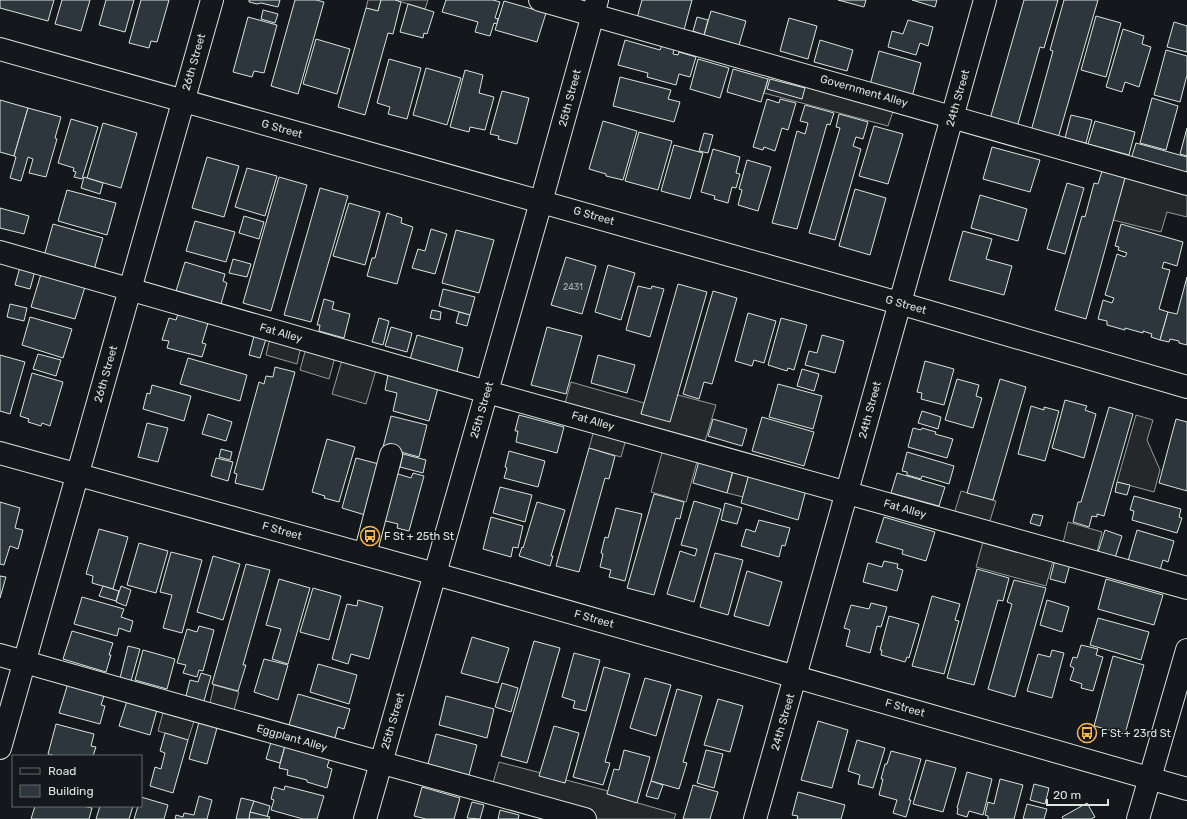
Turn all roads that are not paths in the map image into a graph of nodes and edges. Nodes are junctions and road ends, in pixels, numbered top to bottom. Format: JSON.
{"nodes":[{"id":1,"x":212,"y":0,"type":"edge"},
{"id":2,"x":540,"y":0,"type":"edge"},
{"id":3,"x":985,"y":0,"type":"edge"},
{"id":4,"x":594,"y":7,"type":"edge"},
{"id":5,"x":0,"y":50,"type":"edge"},
{"id":6,"x":183,"y":101,"type":"junction"},
{"id":7,"x":952,"y":117,"type":"junction"},
{"id":8,"x":1187,"y":184,"type":"edge"},
{"id":9,"x":541,"y":202,"type":"junction"},
{"id":10,"x":0,"y":252,"type":"edge"},
{"id":11,"x":130,"y":290,"type":"junction"},
{"id":12,"x":899,"y":303,"type":"junction"},
{"id":13,"x":1187,"y":387,"type":"edge"},
{"id":14,"x":487,"y":392,"type":"junction"},
{"id":15,"x":0,"y":453,"type":"edge"},
{"id":16,"x":391,"y":455,"type":"dead end"},
{"id":17,"x":77,"y":474,"type":"junction"},
{"id":18,"x":847,"y":492,"type":"junction"},
{"id":19,"x":365,"y":554,"type":"junction"},
{"id":20,"x":434,"y":574,"type":"junction"},
{"id":21,"x":1187,"y":588,"type":"edge"},
{"id":22,"x":1187,"y":650,"type":"edge"},
{"id":23,"x":0,"y":655,"type":"edge"},
{"id":24,"x":25,"y":662,"type":"junction"},
{"id":25,"x":795,"y":677,"type":"junction"},
{"id":26,"x":0,"y":748,"type":"edge"},
{"id":27,"x":381,"y":763,"type":"junction"},
{"id":28,"x":1150,"y":778,"type":"junction"},
{"id":29,"x":1187,"y":789,"type":"edge"},
{"id":30,"x":365,"y":819,"type":"edge"},
{"id":31,"x":585,"y":819,"type":"edge"},
{"id":32,"x":755,"y":819,"type":"edge"},
{"id":33,"x":1138,"y":819,"type":"edge"}],
"edges":[{"from":1,"to":6,"type":"street","name":"26th Street"},
{"from":2,"to":4,"type":"street","name":"Government Alley"},
{"from":3,"to":7,"type":"street","name":"24th Street"},
{"from":4,"to":7,"type":"street","name":"Government Alley"},
{"from":4,"to":9,"type":"street","name":"25th Street"},
{"from":5,"to":6,"type":"street","name":"G Street"},
{"from":6,"to":9,"type":"street","name":"G Street"},
{"from":6,"to":11,"type":"street","name":"26th Street"},
{"from":7,"to":8,"type":"street","name":"Government Alley"},
{"from":7,"to":12,"type":"street","name":"24th Street"},
{"from":9,"to":12,"type":"street","name":"G Street"},
{"from":9,"to":14,"type":"street","name":"25th Street"},
{"from":10,"to":11,"type":"street","name":"Fat Alley"},
{"from":11,"to":14,"type":"street","name":"Fat Alley"},
{"from":11,"to":17,"type":"street","name":"26th Street"},
{"from":12,"to":13,"type":"street","name":"G Street"},
{"from":12,"to":18,"type":"street","name":"24th Street"},
{"from":14,"to":18,"type":"street","name":"Fat Alley"},
{"from":14,"to":20,"type":"street","name":"25th Street"},
{"from":15,"to":17,"type":"street","name":"F Street"},
{"from":16,"to":19,"type":"street"},
{"from":17,"to":19,"type":"street","name":"F Street"},
{"from":17,"to":24,"type":"street","name":"26th Street"},
{"from":18,"to":21,"type":"street","name":"Fat Alley"},
{"from":18,"to":25,"type":"street","name":"24th Street"},
{"from":19,"to":20,"type":"street","name":"F Street"},
{"from":20,"to":25,"type":"street","name":"F Street"},
{"from":20,"to":27,"type":"street","name":"25th Street"},
{"from":22,"to":28,"type":"street"},
{"from":23,"to":24,"type":"street","name":"Eggplant Alley"},
{"from":24,"to":26,"type":"street","name":"26th Street"},
{"from":24,"to":27,"type":"street","name":"Eggplant Alley"},
{"from":25,"to":28,"type":"street","name":"F Street"},
{"from":25,"to":32,"type":"street","name":"24th Street"},
{"from":27,"to":30,"type":"street","name":"25th Street"},
{"from":27,"to":31,"type":"street","name":"Eggplant Alley"},
{"from":28,"to":29,"type":"street","name":"F Street"},
{"from":28,"to":33,"type":"street"}]}
